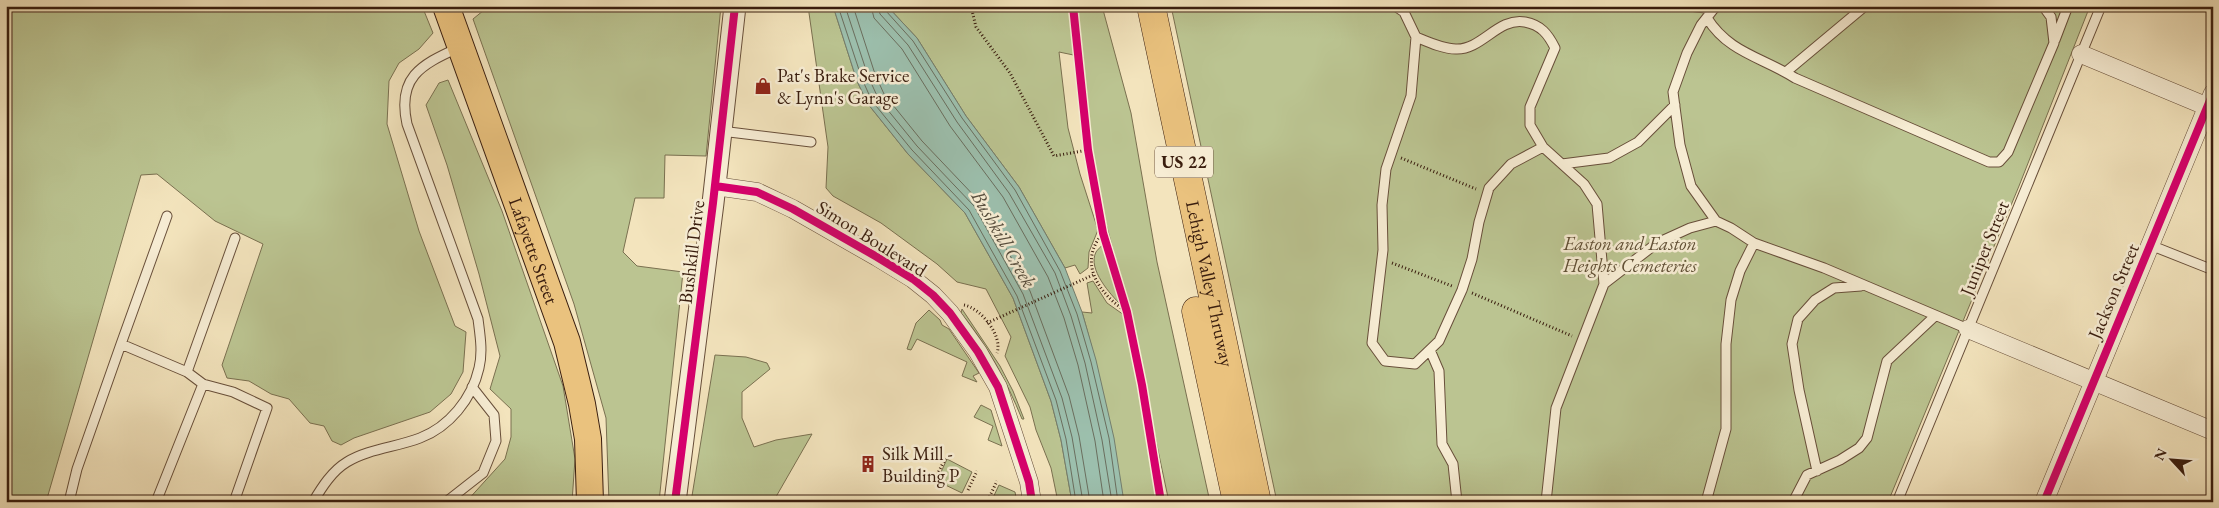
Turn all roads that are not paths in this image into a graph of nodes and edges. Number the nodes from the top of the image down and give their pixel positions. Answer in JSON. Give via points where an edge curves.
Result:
{"nodes":[{"id":1,"x":446,"y":6,"type":"edge"},
{"id":2,"x":735,"y":6,"type":"edge"},
{"id":3,"x":1132,"y":6,"type":"edge"},
{"id":4,"x":1150,"y":6,"type":"edge"},
{"id":5,"x":1395,"y":6,"type":"edge"},
{"id":6,"x":1689,"y":6,"type":"edge"},
{"id":7,"x":1865,"y":6,"type":"edge"},
{"id":8,"x":2042,"y":6,"type":"edge"},
{"id":9,"x":2068,"y":6,"type":"edge"},
{"id":10,"x":2101,"y":6,"type":"edge"},
{"id":11,"x":1715,"y":8,"type":"edge"},
{"id":12,"x":1403,"y":9,"type":"edge"},
{"id":13,"x":1707,"y":18,"type":"junction"},
{"id":14,"x":1416,"y":37,"type":"junction"},
{"id":15,"x":2054,"y":43,"type":"junction"},
{"id":16,"x":461,"y":47,"type":"junction"},
{"id":17,"x":2081,"y":54,"type":"junction"},
{"id":18,"x":1786,"y":72,"type":"junction"},
{"id":19,"x":2211,"y":103,"type":"edge"},
{"id":20,"x":1675,"y":105,"type":"junction"},
{"id":21,"x":721,"y":131,"type":"junction"},
{"id":22,"x":810,"y":142,"type":"dead end"},
{"id":23,"x":1543,"y":147,"type":"junction"},
{"id":24,"x":1562,"y":164,"type":"junction"},
{"id":25,"x":715,"y":186,"type":"junction"},
{"id":26,"x":167,"y":216,"type":"dead end"},
{"id":27,"x":1716,"y":221,"type":"junction"},
{"id":28,"x":236,"y":238,"type":"dead end"},
{"id":29,"x":1754,"y":243,"type":"junction"},
{"id":30,"x":2150,"y":245,"type":"junction"},
{"id":31,"x":2213,"y":270,"type":"edge"},
{"id":32,"x":1604,"y":284,"type":"junction"},
{"id":33,"x":1865,"y":286,"type":"junction"},
{"id":34,"x":1934,"y":316,"type":"junction"},
{"id":35,"x":1968,"y":330,"type":"junction"},
{"id":36,"x":121,"y":344,"type":"junction"},
{"id":37,"x":1430,"y":350,"type":"junction"},
{"id":38,"x":187,"y":372,"type":"junction"},
{"id":39,"x":2093,"y":382,"type":"junction"},
{"id":40,"x":202,"y":384,"type":"junction"},
{"id":41,"x":472,"y":387,"type":"junction"},
{"id":42,"x":2213,"y":431,"type":"edge"},
{"id":43,"x":1817,"y":471,"type":"junction"},
{"id":44,"x":69,"y":502,"type":"edge"},
{"id":45,"x":156,"y":502,"type":"edge"},
{"id":46,"x":234,"y":502,"type":"edge"},
{"id":47,"x":313,"y":502,"type":"edge"},
{"id":48,"x":446,"y":502,"type":"edge"},
{"id":49,"x":590,"y":502,"type":"edge"},
{"id":50,"x":675,"y":502,"type":"edge"},
{"id":51,"x":1032,"y":502,"type":"edge"},
{"id":52,"x":1237,"y":502,"type":"edge"},
{"id":53,"x":1257,"y":502,"type":"edge"},
{"id":54,"x":1457,"y":502,"type":"edge"},
{"id":55,"x":1546,"y":502,"type":"edge"},
{"id":56,"x":1706,"y":502,"type":"edge"},
{"id":57,"x":1793,"y":502,"type":"edge"},
{"id":58,"x":1897,"y":502,"type":"edge"},
{"id":59,"x":2044,"y":502,"type":"edge"}],
"edges":[{"from":1,"to":16,"type":"main road","name":"Lafayette Street"},
{"from":2,"to":21,"type":"street","name":"Bushkill Drive"},
{"from":3,"to":52,"type":"highway","name":"Lehigh Valley Thruway","number":"US 22"},
{"from":4,"to":53,"type":"highway","name":"Lehigh Valley Thruway","number":"US 22"},
{"from":5,"to":12,"type":"lane"},
{"from":6,"to":11,"type":"lane"},
{"from":7,"to":18,"type":"lane"},
{"from":8,"to":15,"type":"lane","via":[[2052,17]]},
{"from":9,"to":15,"type":"lane"},
{"from":10,"to":17,"type":"lane","name":"Juniper Street"},
{"from":11,"to":13,"type":"lane"},
{"from":12,"to":14,"type":"lane"},
{"from":13,"to":18,"type":"lane","via":[[1716,33],[1740,51]]},
{"from":13,"to":20,"type":"lane","via":[[1687,53],[1673,92]]},
{"from":14,"to":23,"type":"lane","via":[[1457,50],[1477,44],[1496,29],[1516,20],[1535,24],[1547,34],[1555,48],[1530,107],[1530,125]]},
{"from":14,"to":37,"type":"lane","via":[[1411,96],[1386,169],[1382,260],[1372,343],[1385,361],[1392,362],[1415,364]]},
{"from":15,"to":18,"type":"lane","via":[[2008,152],[1999,162],[1989,162]]},
{"from":16,"to":41,"type":"lane","via":[[430,60],[413,77],[405,93],[404,109],[478,319],[480,368]]},
{"from":16,"to":49,"type":"main road","name":"Lafayette Street","via":[[567,342],[588,439]]},
{"from":17,"to":19,"type":"street"},
{"from":17,"to":35,"type":"lane","name":"Juniper Street"},
{"from":19,"to":30,"type":"street","name":"Jackson Street"},
{"from":20,"to":24,"type":"lane","via":[[1638,142],[1609,158]]},
{"from":20,"to":27,"type":"lane","via":[[1680,145],[1692,186]]},
{"from":21,"to":22,"type":"lane"},
{"from":21,"to":25,"type":"street","name":"Bushkill Drive"},
{"from":23,"to":24,"type":"lane"},
{"from":23,"to":37,"type":"lane","via":[[1511,164],[1489,188],[1462,290],[1439,341]]},
{"from":24,"to":32,"type":"lane","via":[[1584,184],[1597,204]]},
{"from":25,"to":50,"type":"street","name":"Bushkill Drive"},
{"from":25,"to":51,"type":"street","name":"Simon Boulevard","via":[[757,192],[793,208],[913,279],[933,296],[950,313],[978,352],[998,387],[1029,482]]},
{"from":26,"to":36,"type":"lane"},
{"from":27,"to":29,"type":"lane"},
{"from":27,"to":32,"type":"lane","via":[[1657,242]]},
{"from":28,"to":38,"type":"lane"},
{"from":29,"to":33,"type":"lane"},
{"from":29,"to":56,"type":"lane","via":[[1740,271],[1731,300],[1726,344],[1726,429]]},
{"from":30,"to":31,"type":"lane"},
{"from":30,"to":39,"type":"street","name":"Jackson Street"},
{"from":32,"to":55,"type":"lane","via":[[1556,408]]},
{"from":33,"to":34,"type":"lane"},
{"from":33,"to":43,"type":"lane","via":[[1834,288],[1815,300],[1798,319],[1792,344]]},
{"from":34,"to":35,"type":"lane"},
{"from":34,"to":43,"type":"lane","via":[[1887,361],[1867,438],[1859,448]]},
{"from":35,"to":39,"type":"street"},
{"from":35,"to":58,"type":"lane","name":"Juniper Street"},
{"from":36,"to":38,"type":"lane"},
{"from":36,"to":44,"type":"lane","via":[[77,469]]},
{"from":37,"to":54,"type":"lane","via":[[1439,371],[1442,444],[1453,464]]},
{"from":38,"to":40,"type":"lane"},
{"from":39,"to":42,"type":"street"},
{"from":39,"to":59,"type":"street","name":"Jackson Street"},
{"from":40,"to":45,"type":"lane"},
{"from":40,"to":46,"type":"lane","via":[[233,392],[266,408]]},
{"from":41,"to":47,"type":"lane","via":[[456,413],[440,427],[421,438],[348,461],[335,472]]},
{"from":41,"to":48,"type":"lane","via":[[494,415],[496,441],[483,473]]},
{"from":43,"to":57,"type":"lane","via":[[1807,475]]}]}
